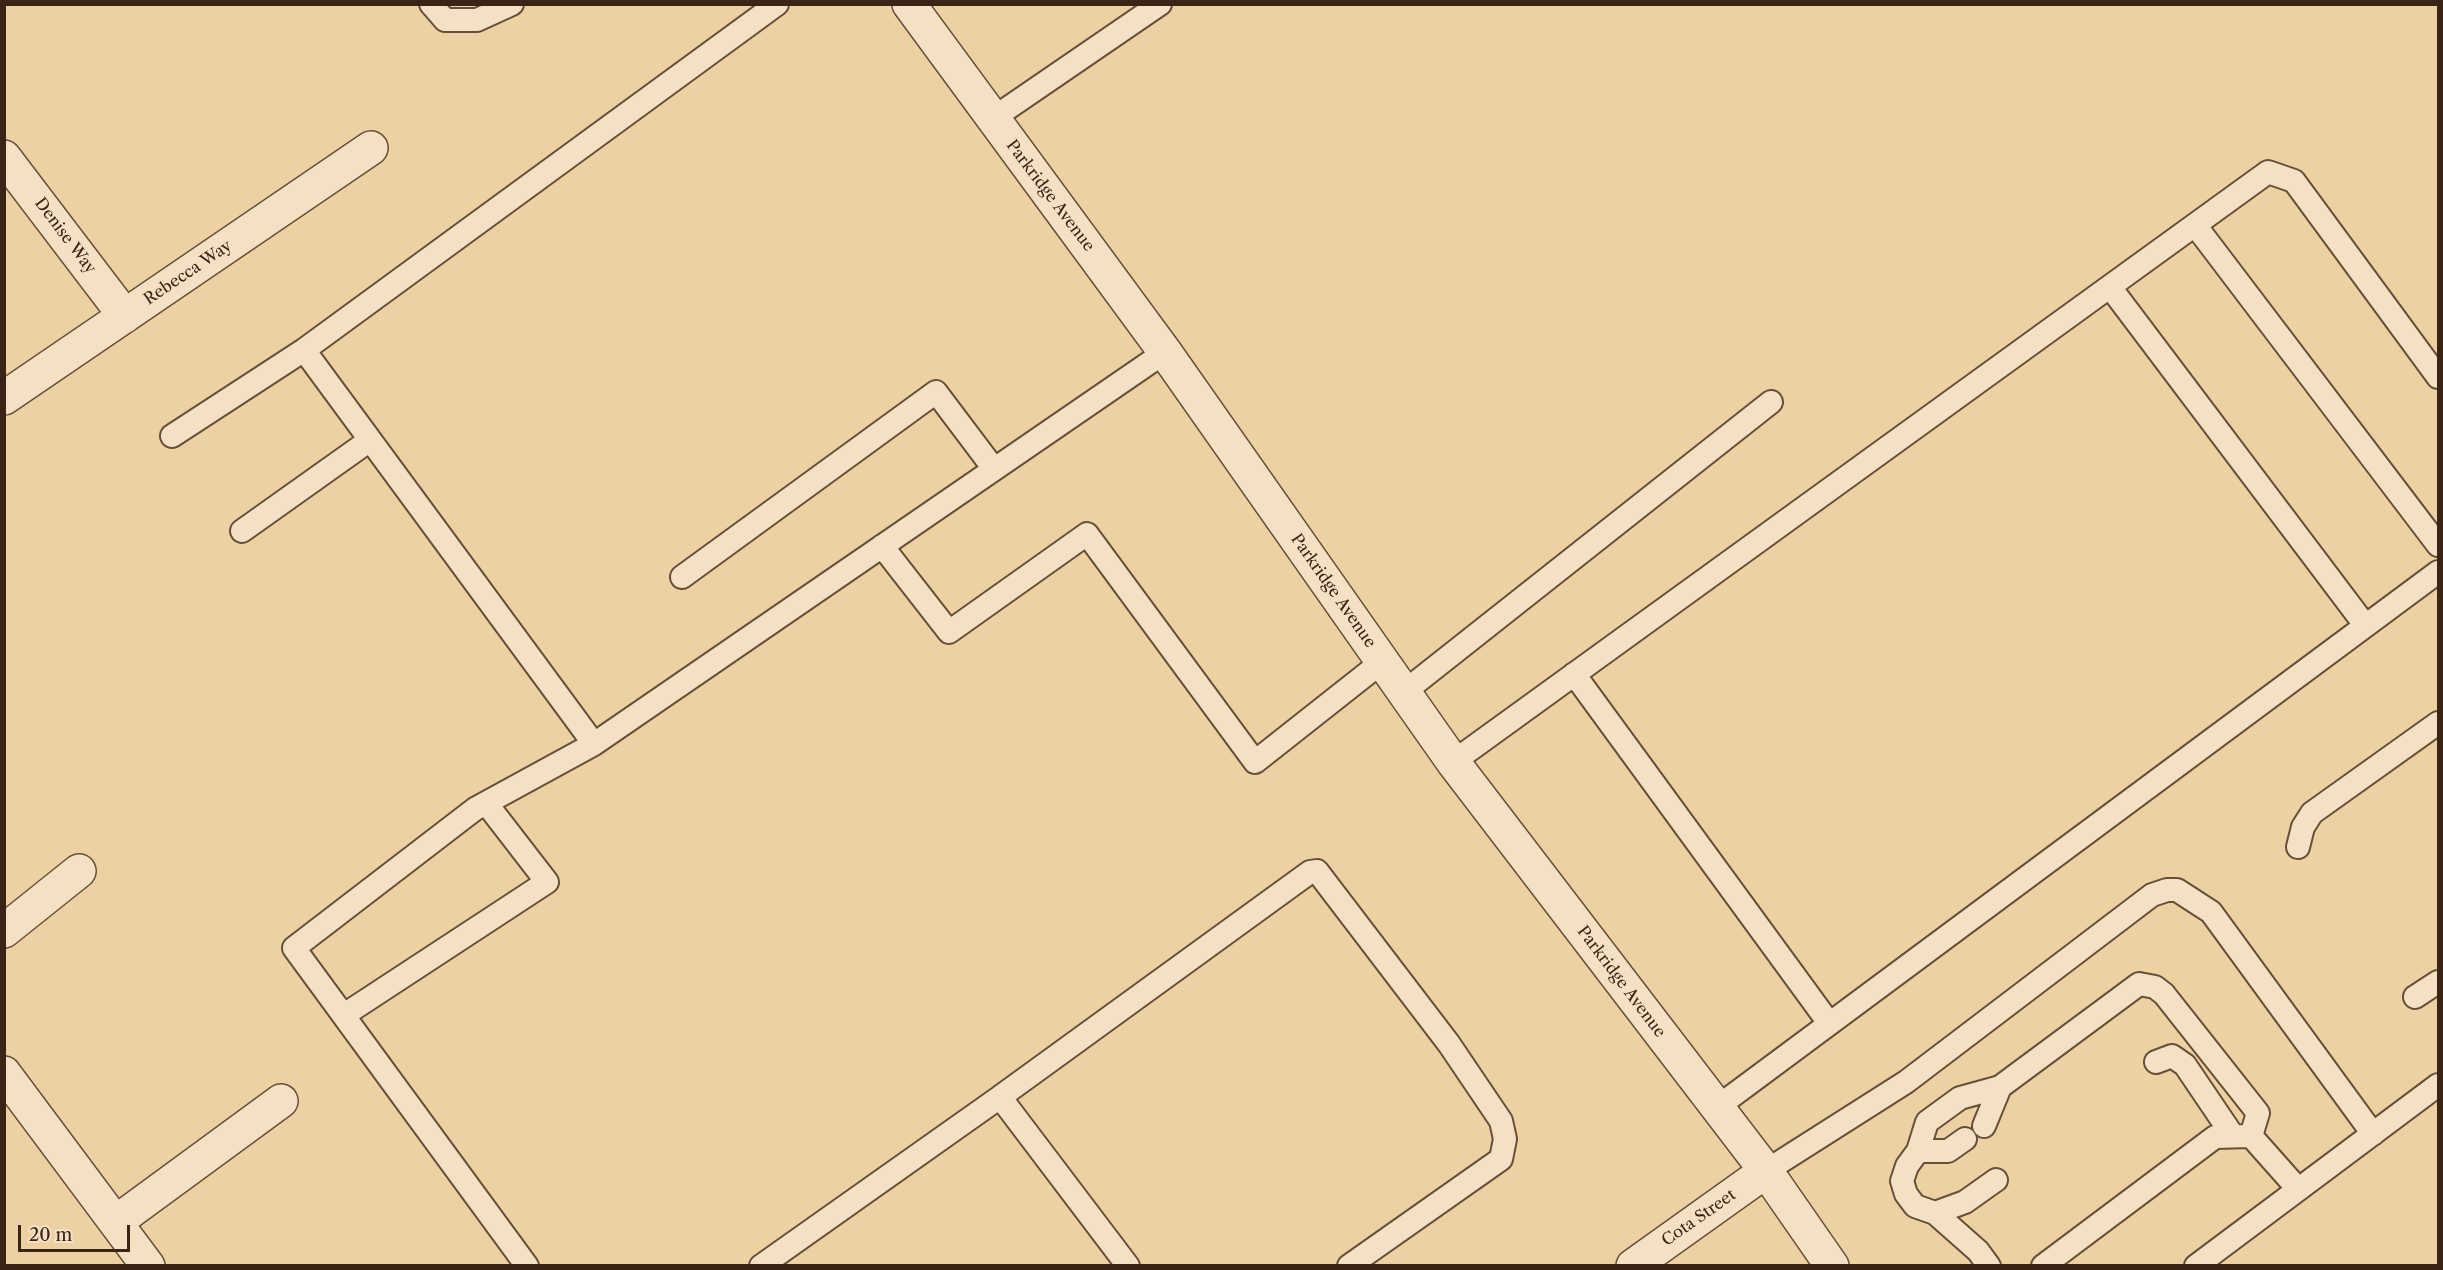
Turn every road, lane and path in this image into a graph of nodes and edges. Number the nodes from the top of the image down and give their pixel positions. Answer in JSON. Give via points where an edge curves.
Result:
{"nodes":[{"id":1,"x":431,"y":4,"type":"edge"},
{"id":2,"x":512,"y":4,"type":"edge"},
{"id":3,"x":777,"y":4,"type":"edge"},
{"id":4,"x":909,"y":4,"type":"edge"},
{"id":5,"x":1153,"y":6,"type":"edge"},
{"id":6,"x":992,"y":118,"type":"junction"},
{"id":7,"x":371,"y":148,"type":"dead end"},
{"id":8,"x":4,"y":157,"type":"edge"},
{"id":9,"x":2195,"y":225,"type":"junction"},
{"id":10,"x":2110,"y":287,"type":"junction"},
{"id":11,"x":125,"y":316,"type":"junction"},
{"id":12,"x":304,"y":350,"type":"junction"},
{"id":13,"x":1165,"y":352,"type":"junction"},
{"id":14,"x":2439,"y":377,"type":"edge"},
{"id":15,"x":8,"y":389,"type":"edge"},
{"id":16,"x":1771,"y":402,"type":"dead end"},
{"id":17,"x":172,"y":436,"type":"dead end"},
{"id":18,"x":370,"y":440,"type":"junction"},
{"id":19,"x":994,"y":470,"type":"junction"},
{"id":20,"x":242,"y":531,"type":"dead end"},
{"id":21,"x":2439,"y":545,"type":"edge"},
{"id":22,"x":882,"y":546,"type":"junction"},
{"id":23,"x":2439,"y":572,"type":"edge"},
{"id":24,"x":682,"y":577,"type":"dead end"},
{"id":25,"x":2365,"y":625,"type":"junction"},
{"id":26,"x":1383,"y":662,"type":"junction"},
{"id":27,"x":1574,"y":674,"type":"junction"},
{"id":28,"x":1404,"y":692,"type":"junction"},
{"id":29,"x":2439,"y":723,"type":"edge"},
{"id":30,"x":594,"y":744,"type":"junction"},
{"id":31,"x":1453,"y":762,"type":"junction"},
{"id":32,"x":486,"y":803,"type":"junction"},
{"id":33,"x":2298,"y":847,"type":"dead end"},
{"id":34,"x":79,"y":872,"type":"dead end"},
{"id":35,"x":4,"y":931,"type":"edge"},
{"id":36,"x":2439,"y":982,"type":"edge"},
{"id":37,"x":2415,"y":997,"type":"dead end"},
{"id":38,"x":344,"y":1016,"type":"junction"},
{"id":39,"x":1828,"y":1023,"type":"junction"},
{"id":40,"x":2157,"y":1062,"type":"dead end"},
{"id":41,"x":4,"y":1073,"type":"edge"},
{"id":42,"x":2000,"y":1086,"type":"junction"},
{"id":43,"x":2436,"y":1093,"type":"edge"},
{"id":44,"x":1000,"y":1097,"type":"junction"},
{"id":45,"x":281,"y":1101,"type":"dead end"},
{"id":46,"x":1716,"y":1108,"type":"junction"},
{"id":47,"x":1984,"y":1126,"type":"dead end"},
{"id":48,"x":2373,"y":1134,"type":"junction"},
{"id":49,"x":2242,"y":1136,"type":"junction"},
{"id":50,"x":1965,"y":1139,"type":"dead end"},
{"id":51,"x":1918,"y":1151,"type":"junction"},
{"id":52,"x":1766,"y":1171,"type":"junction"},
{"id":53,"x":1996,"y":1180,"type":"dead end"},
{"id":54,"x":2298,"y":1189,"type":"junction"},
{"id":55,"x":1935,"y":1213,"type":"junction"},
{"id":56,"x":116,"y":1222,"type":"junction"},
{"id":57,"x":148,"y":1266,"type":"edge"},
{"id":58,"x":527,"y":1266,"type":"edge"},
{"id":59,"x":761,"y":1266,"type":"edge"},
{"id":60,"x":1128,"y":1266,"type":"edge"},
{"id":61,"x":1349,"y":1266,"type":"edge"},
{"id":62,"x":1633,"y":1266,"type":"edge"},
{"id":63,"x":1832,"y":1266,"type":"edge"},
{"id":64,"x":1989,"y":1266,"type":"edge"},
{"id":65,"x":2043,"y":1266,"type":"edge"},
{"id":66,"x":2196,"y":1266,"type":"edge"}],
"edges":[{"from":1,"to":2,"type":"lane","via":[[446,20],[477,20]]},
{"from":3,"to":12,"type":"lane"},
{"from":4,"to":6,"type":"street","name":"Parkridge Avenue"},
{"from":5,"to":6,"type":"lane"},
{"from":6,"to":13,"type":"street","name":"Parkridge Avenue"},
{"from":7,"to":11,"type":"street","name":"Rebecca Way"},
{"from":8,"to":11,"type":"street","name":"Denise Way"},
{"from":9,"to":10,"type":"lane"},
{"from":9,"to":14,"type":"lane","via":[[2268,172],[2294,181]]},
{"from":9,"to":21,"type":"lane"},
{"from":10,"to":25,"type":"lane"},
{"from":10,"to":27,"type":"lane"},
{"from":11,"to":15,"type":"street","name":"Rebecca Way"},
{"from":12,"to":17,"type":"lane"},
{"from":12,"to":18,"type":"lane"},
{"from":13,"to":19,"type":"lane"},
{"from":13,"to":26,"type":"street","name":"Parkridge Avenue"},
{"from":16,"to":28,"type":"lane"},
{"from":18,"to":20,"type":"lane"},
{"from":18,"to":30,"type":"lane"},
{"from":19,"to":22,"type":"lane"},
{"from":19,"to":24,"type":"lane","via":[[936,392]]},
{"from":22,"to":26,"type":"lane","via":[[949,632],[1087,534],[1255,762]]},
{"from":22,"to":30,"type":"lane"},
{"from":23,"to":25,"type":"lane"},
{"from":25,"to":39,"type":"lane"},
{"from":26,"to":28,"type":"street","name":"Parkridge Avenue"},
{"from":27,"to":31,"type":"lane"},
{"from":27,"to":39,"type":"lane"},
{"from":28,"to":31,"type":"street","name":"Parkridge Avenue"},
{"from":29,"to":33,"type":"lane","via":[[2312,813]]},
{"from":30,"to":32,"type":"lane"},
{"from":31,"to":46,"type":"street","name":"Parkridge Avenue"},
{"from":32,"to":38,"type":"lane","via":[[294,948]]},
{"from":32,"to":38,"type":"lane","via":[[547,882]]},
{"from":34,"to":35,"type":"street"},
{"from":36,"to":37,"type":"lane"},
{"from":38,"to":58,"type":"lane"},
{"from":39,"to":46,"type":"lane"},
{"from":40,"to":49,"type":"lane","via":[[2172,1056],[2185,1065]]},
{"from":41,"to":56,"type":"street"},
{"from":42,"to":47,"type":"lane"},
{"from":42,"to":49,"type":"lane","via":[[2139,984],[2147,985],[2164,994],[2258,1113]]},
{"from":42,"to":51,"type":"lane","via":[[1960,1098],[1927,1122]]},
{"from":43,"to":48,"type":"lane"},
{"from":44,"to":59,"type":"lane"},
{"from":44,"to":60,"type":"lane"},
{"from":44,"to":61,"type":"lane","via":[[1310,872],[1317,871],[1449,1044],[1501,1121],[1505,1139],[1501,1159]]},
{"from":45,"to":56,"type":"street"},
{"from":46,"to":52,"type":"street","name":"Parkridge Avenue"},
{"from":48,"to":52,"type":"lane","via":[[2211,912],[2177,890],[2167,890],[2152,895],[1906,1082]]},
{"from":48,"to":54,"type":"lane"},
{"from":49,"to":54,"type":"lane"},
{"from":49,"to":65,"type":"lane","via":[[2215,1137]]},
{"from":50,"to":51,"type":"lane","via":[[1948,1151]]},
{"from":51,"to":55,"type":"lane","via":[[1902,1181],[1915,1206]]},
{"from":52,"to":62,"type":"street","name":"Cota Street"},
{"from":52,"to":63,"type":"street","name":"Parkridge Avenue"},
{"from":53,"to":55,"type":"lane","via":[[1965,1202]]},
{"from":54,"to":66,"type":"lane"},
{"from":55,"to":64,"type":"lane","via":[[1978,1251]]},
{"from":56,"to":57,"type":"street"}]}
